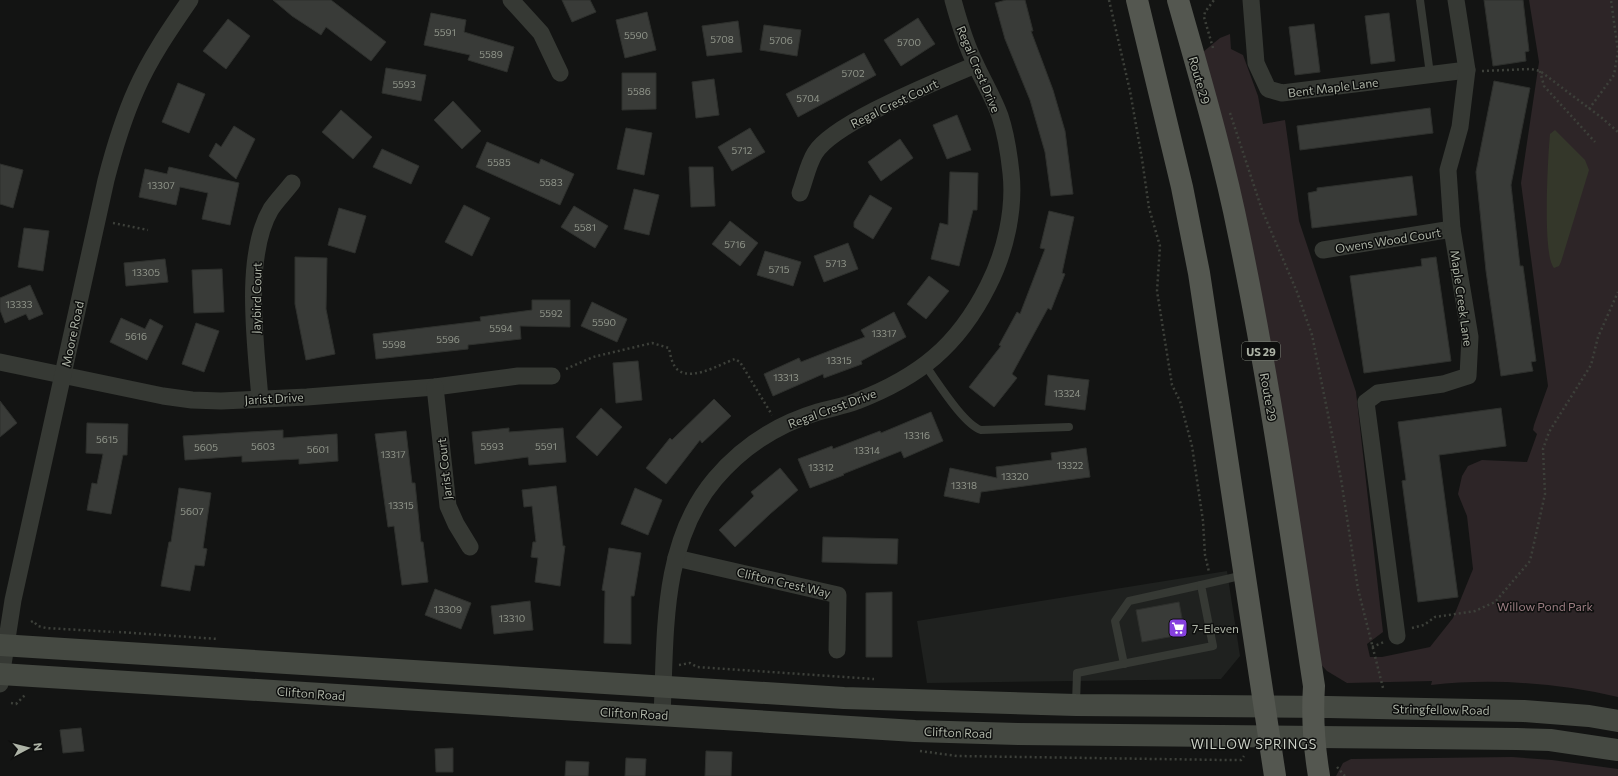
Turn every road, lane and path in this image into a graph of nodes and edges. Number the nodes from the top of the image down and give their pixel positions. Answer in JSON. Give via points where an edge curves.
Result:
{"nodes":[{"id":1,"x":190,"y":0,"type":"edge"},
{"id":2,"x":511,"y":0,"type":"edge"},
{"id":3,"x":953,"y":0,"type":"edge"},
{"id":4,"x":1109,"y":0,"type":"edge"},
{"id":5,"x":1137,"y":0,"type":"edge"},
{"id":6,"x":1178,"y":0,"type":"edge"},
{"id":7,"x":1214,"y":0,"type":"edge"},
{"id":8,"x":1250,"y":0,"type":"edge"},
{"id":9,"x":1420,"y":0,"type":"edge"},
{"id":10,"x":1456,"y":0,"type":"edge"},
{"id":11,"x":1611,"y":0,"type":"edge"},
{"id":12,"x":1214,"y":53,"type":"dead end"},
{"id":13,"x":975,"y":65,"type":"junction"},
{"id":14,"x":1467,"y":71,"type":"junction"},
{"id":15,"x":1540,"y":72,"type":"junction"},
{"id":16,"x":560,"y":73,"type":"dead end"},
{"id":17,"x":1430,"y":74,"type":"junction"},
{"id":18,"x":1589,"y":108,"type":"junction"},
{"id":19,"x":1230,"y":111,"type":"dead end"},
{"id":20,"x":1618,"y":132,"type":"edge"},
{"id":21,"x":1595,"y":142,"type":"dead end"},
{"id":22,"x":292,"y":183,"type":"dead end"},
{"id":23,"x":800,"y":193,"type":"dead end"},
{"id":24,"x":97,"y":220,"type":"junction"},
{"id":25,"x":1452,"y":229,"type":"junction"},
{"id":26,"x":148,"y":230,"type":"dead end"},
{"id":27,"x":1323,"y":250,"type":"dead end"},
{"id":28,"x":1618,"y":292,"type":"edge"},
{"id":29,"x":0,"y":362,"type":"edge"},
{"id":30,"x":925,"y":365,"type":"junction"},
{"id":31,"x":63,"y":375,"type":"junction"},
{"id":32,"x":552,"y":376,"type":"joint"},
{"id":33,"x":435,"y":387,"type":"junction"},
{"id":34,"x":260,"y":399,"type":"junction"},
{"id":35,"x":1069,"y":427,"type":"dead end"},
{"id":36,"x":779,"y":428,"type":"junction"},
{"id":37,"x":470,"y":547,"type":"dead end"},
{"id":38,"x":676,"y":558,"type":"junction"},
{"id":39,"x":1245,"y":575,"type":"junction"},
{"id":40,"x":1211,"y":583,"type":"junction"},
{"id":41,"x":1201,"y":585,"type":"junction"},
{"id":42,"x":1397,"y":636,"type":"junction"},
{"id":43,"x":3,"y":645,"type":"edge"},
{"id":44,"x":1372,"y":647,"type":"junction"},
{"id":45,"x":837,"y":650,"type":"dead end"},
{"id":46,"x":1124,"y":664,"type":"junction"},
{"id":47,"x":0,"y":677,"type":"edge"},
{"id":48,"x":663,"y":687,"type":"junction"},
{"id":49,"x":1376,"y":688,"type":"dead end"},
{"id":50,"x":1076,"y":705,"type":"junction"},
{"id":51,"x":1264,"y":706,"type":"junction"},
{"id":52,"x":1312,"y":708,"type":"junction"},
{"id":53,"x":662,"y":715,"type":"junction"},
{"id":54,"x":1618,"y":721,"type":"edge"},
{"id":55,"x":1269,"y":736,"type":"junction"},
{"id":56,"x":1315,"y":736,"type":"junction"},
{"id":57,"x":1618,"y":750,"type":"edge"},
{"id":58,"x":1275,"y":776,"type":"edge"},
{"id":59,"x":1319,"y":776,"type":"edge"}],
"edges":[{"from":1,"to":24,"type":"street","name":"Moore Road","via":[[163,39],[136,89],[119,133]]},
{"from":2,"to":16,"type":"street","via":[[541,33]]},
{"from":3,"to":13,"type":"street","name":"Regal Crest Drive","via":[[962,33]]},
{"from":4,"to":40,"type":"path","via":[[1130,91],[1149,208],[1160,246],[1157,291],[1172,385],[1180,401],[1192,446],[1203,521],[1203,540]]},
{"from":5,"to":39,"type":"main road","via":[[1178,172],[1198,273]]},
{"from":6,"to":52,"type":"main road","name":"Route 29","number":"US 29","via":[[1217,137],[1242,250],[1273,416],[1314,686]]},
{"from":7,"to":12,"type":"path","via":[[1204,17]]},
{"from":8,"to":17,"type":"street","name":"Bent Maple Lane","via":[[1256,63],[1268,89],[1282,93]]},
{"from":9,"to":17,"type":"lane"},
{"from":10,"to":14,"type":"street","name":"Maple Creek Lane"},
{"from":11,"to":18,"type":"path","via":[[1618,51],[1614,75]]},
{"from":13,"to":23,"type":"street","name":"Regal Crest Court","via":[[860,118],[830,137],[815,153]]},
{"from":13,"to":30,"type":"street","name":"Regal Crest Drive","via":[[1000,117],[1007,148],[1011,176],[1006,239],[997,270],[981,300],[958,333],[937,357]]},
{"from":14,"to":15,"type":"path","via":[[1532,69]]},
{"from":14,"to":17,"type":"street","name":"Bent Maple Lane"},
{"from":14,"to":25,"type":"street","name":"Maple Creek Lane","via":[[1460,127],[1448,170]]},
{"from":15,"to":18,"type":"path"},
{"from":15,"to":21,"type":"path","via":[[1544,86]]},
{"from":18,"to":20,"type":"path"},
{"from":19,"to":44,"type":"path","via":[[1262,210],[1297,292],[1312,335],[1341,479],[1358,589]]},
{"from":22,"to":34,"type":"street","name":"Jaybird Court","via":[[271,209],[258,249],[254,312]]},
{"from":24,"to":26,"type":"path"},
{"from":24,"to":31,"type":"street","name":"Moore Road"},
{"from":25,"to":27,"type":"street","name":"Owens Wood Court"},
{"from":25,"to":42,"type":"street","name":"Maple Creek Lane","via":[[1470,337],[1468,376],[1443,384],[1378,393],[1366,402]]},
{"from":28,"to":42,"type":"path","via":[[1598,337],[1591,365],[1549,432],[1543,450],[1545,494],[1530,561],[1495,602],[1475,611],[1435,617],[1424,625],[1407,629]]},
{"from":29,"to":31,"type":"street","name":"Jarist Drive"},
{"from":30,"to":35,"type":"lane","via":[[967,421],[977,429]]},
{"from":30,"to":36,"type":"street","name":"Regal Crest Drive","via":[[900,382],[876,393]]},
{"from":31,"to":34,"type":"street","name":"Jarist Drive","via":[[192,400]]},
{"from":31,"to":43,"type":"street","name":"Moore Road"},
{"from":32,"to":33,"type":"street","name":"Jarist Drive","via":[[518,376]]},
{"from":32,"to":36,"type":"path","via":[[593,356],[652,343],[669,348],[673,363],[683,372],[704,372],[735,358],[740,362]]},
{"from":33,"to":34,"type":"street","name":"Jarist Drive"},
{"from":33,"to":37,"type":"street","name":"Jarist Court","via":[[448,506]]},
{"from":36,"to":38,"type":"street","name":"Regal Crest Drive","via":[[758,440],[714,480],[691,516]]},
{"from":38,"to":45,"type":"street","name":"Clifton Crest Way","via":[[838,595]]},
{"from":38,"to":48,"type":"street","name":"Regal Crest Drive","via":[[669,589]]},
{"from":39,"to":40,"type":"lane"},
{"from":39,"to":51,"type":"main road"},
{"from":40,"to":41,"type":"lane"},
{"from":41,"to":46,"type":"lane","via":[[1129,601],[1116,621]]},
{"from":41,"to":46,"type":"lane","via":[[1212,646]]},
{"from":42,"to":44,"type":"path"},
{"from":43,"to":47,"type":"street","name":"Moore Road"},
{"from":43,"to":48,"type":"main road"},
{"from":44,"to":49,"type":"path","via":[[1383,688]]},
{"from":46,"to":50,"type":"lane","via":[[1078,673]]},
{"from":47,"to":53,"type":"main road","name":"Clifton Road"},
{"from":48,"to":50,"type":"main road","via":[[844,698]]},
{"from":48,"to":53,"type":"street","name":"Regal Crest Drive"},
{"from":50,"to":51,"type":"main road"},
{"from":51,"to":52,"type":"main road","name":"Stringfellow Road"},
{"from":51,"to":55,"type":"main road"},
{"from":52,"to":54,"type":"main road","name":"Stringfellow Road","via":[[1524,711]]},
{"from":52,"to":56,"type":"main road","name":"Route 29","number":"US 29"},
{"from":53,"to":55,"type":"main road","name":"Clifton Road","via":[[922,731]]},
{"from":55,"to":56,"type":"main road"},
{"from":55,"to":58,"type":"main road"},
{"from":56,"to":57,"type":"main road","via":[[1550,740]]},
{"from":56,"to":59,"type":"main road","name":"Route 29","number":"US 29"}]}
